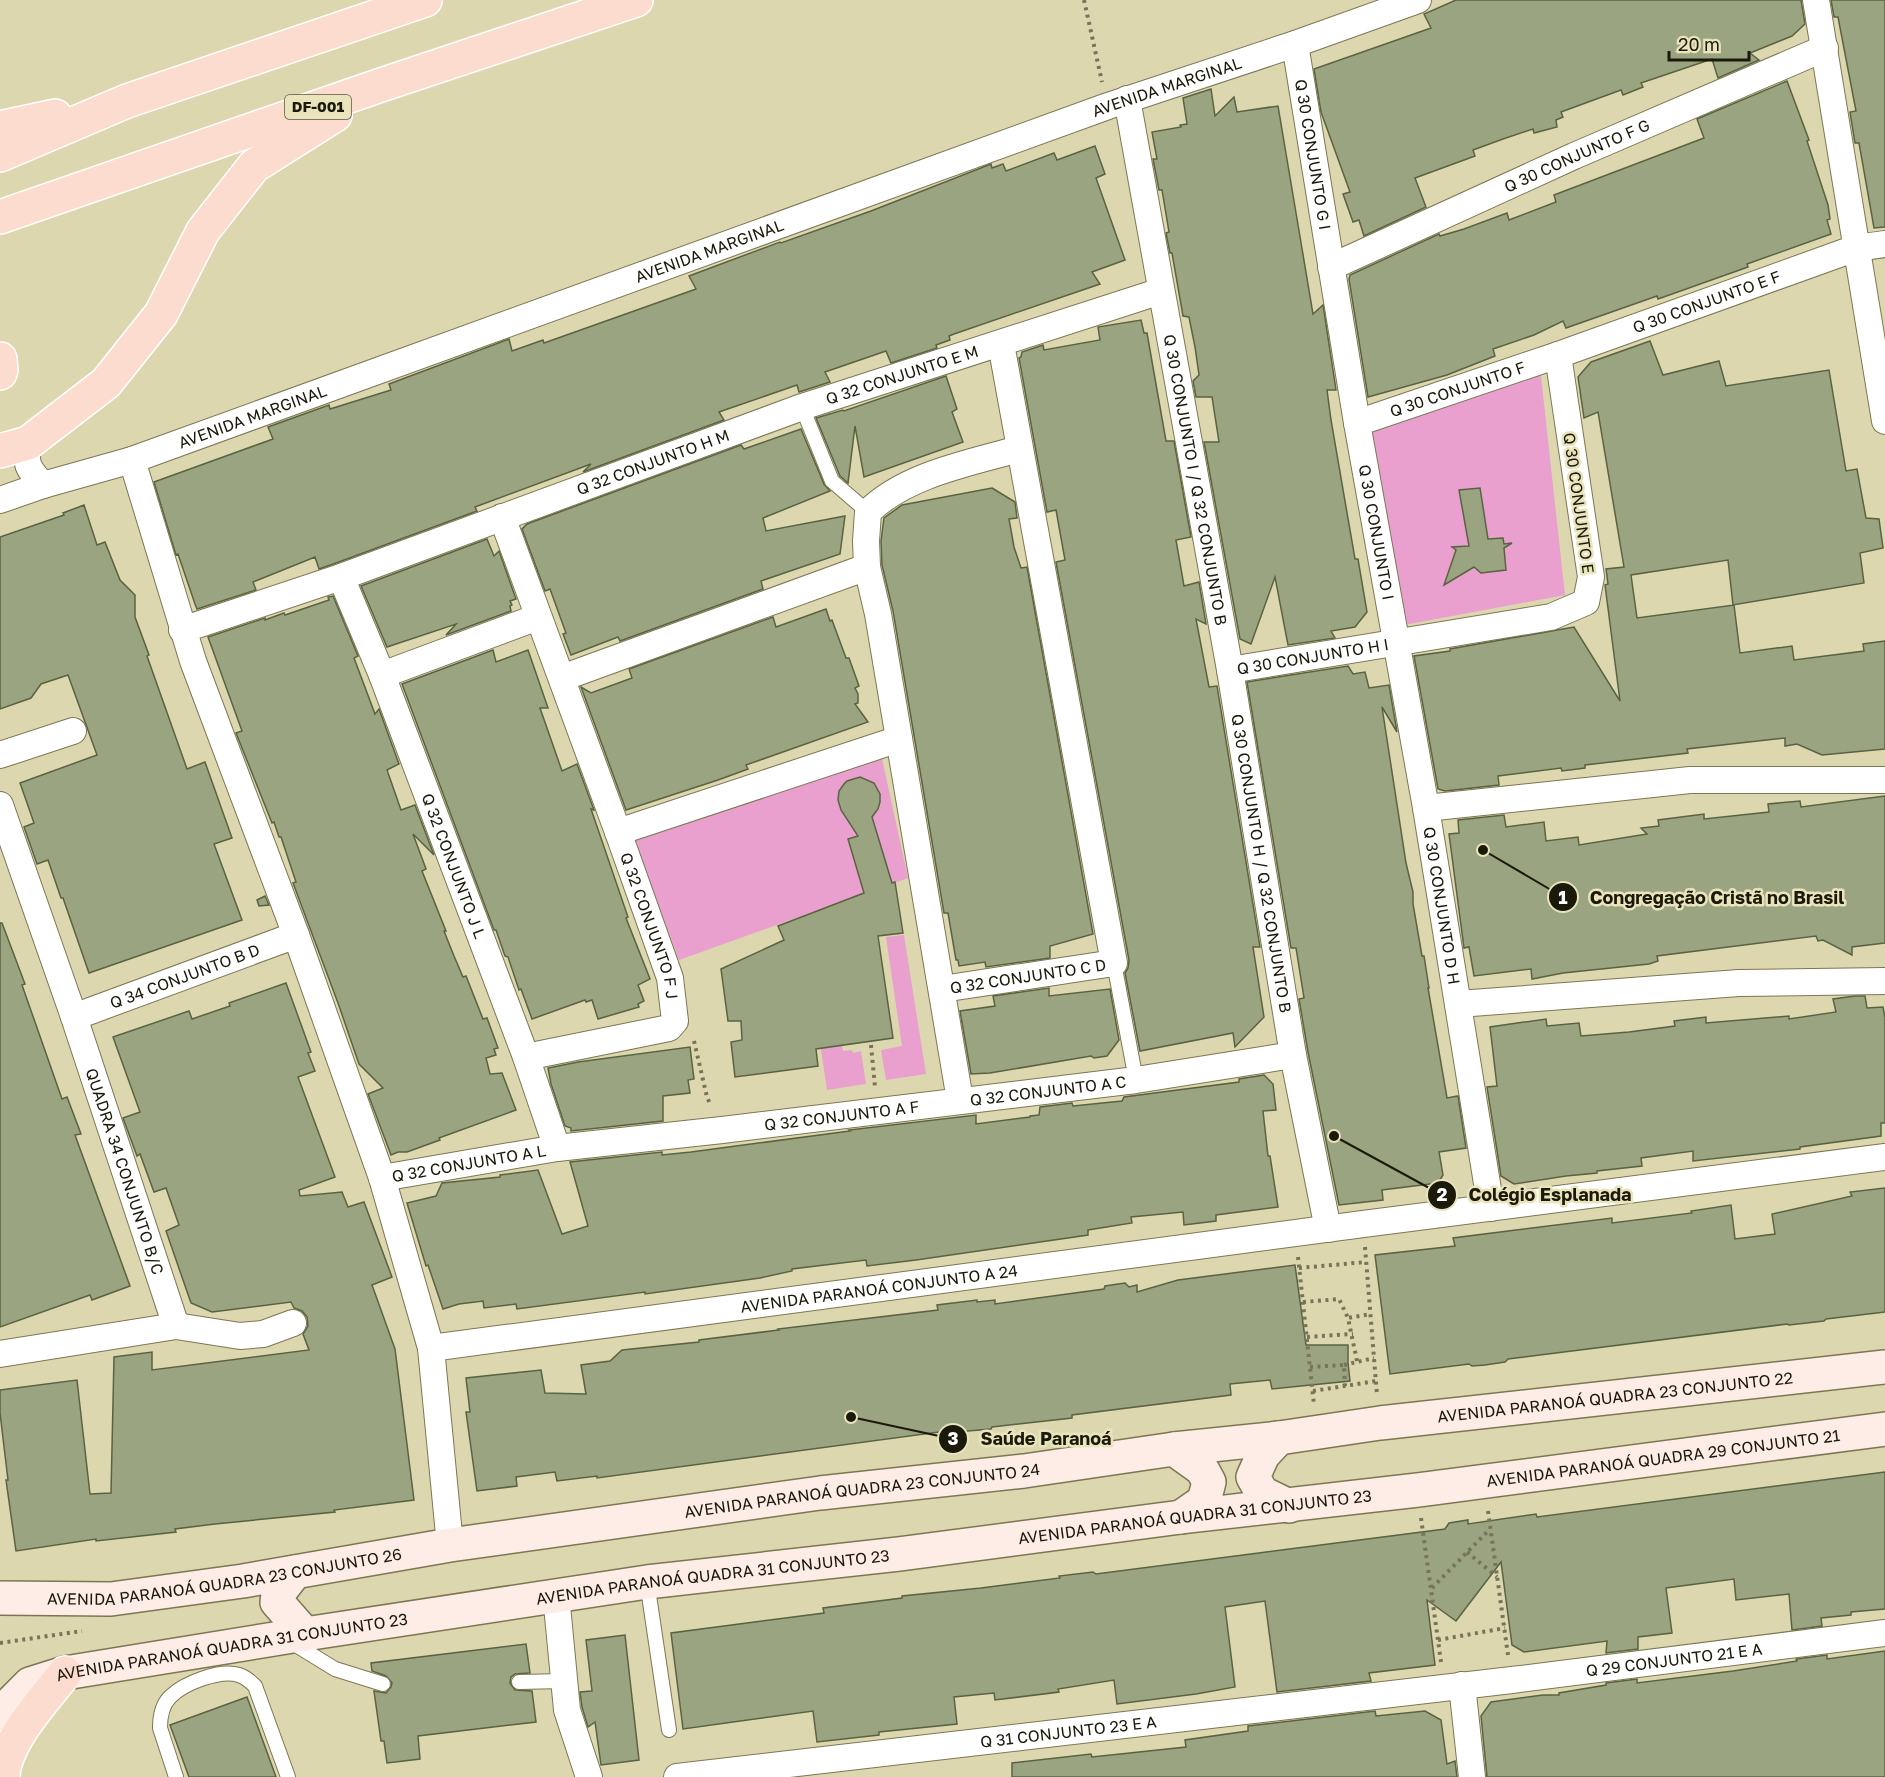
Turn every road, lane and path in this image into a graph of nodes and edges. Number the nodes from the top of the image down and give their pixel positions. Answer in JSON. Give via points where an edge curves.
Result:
{"nodes":[{"id":1,"x":425,"y":0,"type":"edge"},
{"id":2,"x":636,"y":0,"type":"edge"},
{"id":3,"x":1084,"y":0,"type":"edge"},
{"id":4,"x":1418,"y":0,"type":"edge"},
{"id":5,"x":1816,"y":0,"type":"edge"},
{"id":6,"x":1295,"y":44,"type":"junction"},
{"id":7,"x":1825,"y":48,"type":"junction"},
{"id":8,"x":381,"y":85,"type":"junction"},
{"id":9,"x":127,"y":101,"type":"junction"},
{"id":10,"x":1117,"y":103,"type":"junction"},
{"id":11,"x":0,"y":128,"type":"edge"},
{"id":12,"x":0,"y":155,"type":"edge"},
{"id":13,"x":0,"y":217,"type":"edge"},
{"id":14,"x":1885,"y":244,"type":"edge"},
{"id":15,"x":1856,"y":248,"type":"junction"},
{"id":16,"x":1331,"y":267,"type":"junction"},
{"id":17,"x":1161,"y":291,"type":"junction"},
{"id":18,"x":1001,"y":344,"type":"junction"},
{"id":19,"x":1558,"y":355,"type":"junction"},
{"id":20,"x":0,"y":359,"type":"edge"},
{"id":21,"x":0,"y":374,"type":"edge"},
{"id":22,"x":802,"y":407,"type":"junction"},
{"id":23,"x":1885,"y":420,"type":"edge"},
{"id":24,"x":1357,"y":423,"type":"junction"},
{"id":25,"x":14,"y":447,"type":"edge"},
{"id":26,"x":1019,"y":449,"type":"junction"},
{"id":27,"x":132,"y":460,"type":"junction"},
{"id":28,"x":43,"y":485,"type":"junction"},
{"id":29,"x":0,"y":500,"type":"edge"},
{"id":30,"x":868,"y":512,"type":"junction"},
{"id":31,"x":502,"y":517,"type":"junction"},
{"id":32,"x":867,"y":567,"type":"junction"},
{"id":33,"x":341,"y":578,"type":"junction"},
{"id":34,"x":538,"y":617,"type":"junction"},
{"id":35,"x":182,"y":630,"type":"junction"},
{"id":36,"x":1397,"y":642,"type":"junction"},
{"id":37,"x":1230,"y":670,"type":"junction"},
{"id":38,"x":382,"y":675,"type":"junction"},
{"id":39,"x":562,"y":678,"type":"junction"},
{"id":40,"x":73,"y":731,"type":"dead end"},
{"id":41,"x":898,"y":739,"type":"junction"},
{"id":42,"x":0,"y":755,"type":"edge"},
{"id":43,"x":1885,"y":780,"type":"edge"},
{"id":44,"x":0,"y":805,"type":"edge"},
{"id":45,"x":1426,"y":808,"type":"junction"},
{"id":46,"x":618,"y":832,"type":"junction"},
{"id":47,"x":296,"y":935,"type":"junction"},
{"id":48,"x":1114,"y":963,"type":"junction"},
{"id":49,"x":1885,"y":981,"type":"edge"},
{"id":50,"x":942,"y":989,"type":"junction"},
{"id":51,"x":1458,"y":1004,"type":"junction"},
{"id":52,"x":74,"y":1017,"type":"junction"},
{"id":53,"x":675,"y":1021,"type":"junction"},
{"id":54,"x":871,"y":1046,"type":"dead end"},
{"id":55,"x":1293,"y":1054,"type":"junction"},
{"id":56,"x":526,"y":1058,"type":"junction"},
{"id":57,"x":1136,"y":1080,"type":"junction"},
{"id":58,"x":960,"y":1100,"type":"junction"},
{"id":59,"x":878,"y":1111,"type":"junction"},
{"id":60,"x":722,"y":1130,"type":"junction"},
{"id":61,"x":557,"y":1148,"type":"junction"},
{"id":62,"x":1885,"y":1157,"type":"edge"},
{"id":63,"x":382,"y":1178,"type":"junction"},
{"id":64,"x":1491,"y":1209,"type":"junction"},
{"id":65,"x":1363,"y":1224,"type":"junction"},
{"id":66,"x":1328,"y":1229,"type":"junction"},
{"id":67,"x":1296,"y":1233,"type":"junction"},
{"id":68,"x":1366,"y":1262,"type":"junction"},
{"id":69,"x":1299,"y":1268,"type":"junction"},
{"id":70,"x":1303,"y":1302,"type":"junction"},
{"id":71,"x":1371,"y":1314,"type":"junction"},
{"id":72,"x":1348,"y":1318,"type":"junction"},
{"id":73,"x":293,"y":1323,"type":"dead end"},
{"id":74,"x":176,"y":1326,"type":"junction"},
{"id":75,"x":1353,"y":1334,"type":"junction"},
{"id":76,"x":1307,"y":1337,"type":"junction"},
{"id":77,"x":430,"y":1348,"type":"junction"},
{"id":78,"x":0,"y":1354,"type":"edge"},
{"id":79,"x":1374,"y":1358,"type":"junction"},
{"id":80,"x":1358,"y":1361,"type":"junction"},
{"id":81,"x":1344,"y":1365,"type":"junction"},
{"id":82,"x":1310,"y":1367,"type":"junction"},
{"id":83,"x":1885,"y":1367,"type":"edge"},
{"id":84,"x":1376,"y":1381,"type":"junction"},
{"id":85,"x":1345,"y":1386,"type":"junction"},
{"id":86,"x":1313,"y":1391,"type":"junction"},
{"id":87,"x":1380,"y":1423,"type":"junction"},
{"id":88,"x":1331,"y":1430,"type":"junction"},
{"id":89,"x":1885,"y":1430,"type":"edge"},
{"id":90,"x":1279,"y":1438,"type":"junction"},
{"id":91,"x":1174,"y":1449,"type":"junction"},
{"id":92,"x":1485,"y":1481,"type":"junction"},
{"id":93,"x":1429,"y":1488,"type":"junction"},
{"id":94,"x":1289,"y":1506,"type":"junction"},
{"id":95,"x":1181,"y":1517,"type":"junction"},
{"id":96,"x":1490,"y":1529,"type":"junction"},
{"id":97,"x":450,"y":1545,"type":"junction"},
{"id":98,"x":1467,"y":1552,"type":"junction"},
{"id":99,"x":295,"y":1572,"type":"junction"},
{"id":100,"x":1497,"y":1577,"type":"junction"},
{"id":101,"x":647,"y":1582,"type":"junction"},
{"id":102,"x":1431,"y":1589,"type":"junction"},
{"id":103,"x":556,"y":1595,"type":"junction"},
{"id":104,"x":0,"y":1598,"type":"edge"},
{"id":105,"x":1505,"y":1628,"type":"junction"},
{"id":106,"x":1885,"y":1633,"type":"edge"},
{"id":107,"x":294,"y":1635,"type":"junction"},
{"id":108,"x":1438,"y":1640,"type":"junction"},
{"id":109,"x":186,"y":1668,"type":"junction"},
{"id":110,"x":65,"y":1673,"type":"junction"},
{"id":111,"x":1512,"y":1680,"type":"junction"},
{"id":112,"x":563,"y":1681,"type":"junction"},
{"id":113,"x":519,"y":1682,"type":"dead end"},
{"id":114,"x":383,"y":1684,"type":"dead end"},
{"id":115,"x":1453,"y":1686,"type":"junction"},
{"id":116,"x":0,"y":1714,"type":"edge"},
{"id":117,"x":669,"y":1730,"type":"dead end"},
{"id":118,"x":583,"y":1775,"type":"edge"},
{"id":119,"x":3,"y":1777,"type":"edge"},
{"id":120,"x":176,"y":1777,"type":"edge"},
{"id":121,"x":288,"y":1777,"type":"edge"},
{"id":122,"x":677,"y":1777,"type":"edge"},
{"id":123,"x":1472,"y":1777,"type":"edge"}],
"edges":[{"from":1,"to":9,"type":"main road"},
{"from":2,"to":8,"type":"main road","number":"DF-001"},
{"from":3,"to":10,"type":"path"},
{"from":4,"to":6,"type":"street","name":"AVENIDA MARGINAL"},
{"from":5,"to":7,"type":"street"},
{"from":6,"to":10,"type":"street","name":"AVENIDA MARGINAL"},
{"from":6,"to":16,"type":"street","name":"Q 30 CONJUNTO G I"},
{"from":7,"to":15,"type":"street"},
{"from":7,"to":16,"type":"street","name":"Q 30 CONJUNTO F G"},
{"from":8,"to":13,"type":"main road","number":"DF-001"},
{"from":8,"to":25,"type":"main road","via":[[254,166],[202,231],[161,314],[106,382]]},
{"from":9,"to":11,"type":"main road"},
{"from":9,"to":12,"type":"main road"},
{"from":10,"to":17,"type":"street","name":"Q 30 CONJUNTO I / Q 32 CONJUNTO B"},
{"from":10,"to":27,"type":"street","name":"AVENIDA MARGINAL"},
{"from":14,"to":15,"type":"street","name":"Q 30 CONJUNTO E F"},
{"from":15,"to":19,"type":"street","name":"Q 30 CONJUNTO E F"},
{"from":15,"to":23,"type":"street"},
{"from":16,"to":24,"type":"street","name":"Q 30 CONJUNTO G I"},
{"from":17,"to":18,"type":"street","name":"Q 32 CONJUNTO E M"},
{"from":17,"to":37,"type":"street","name":"Q 30 CONJUNTO I / Q 32 CONJUNTO B"},
{"from":18,"to":22,"type":"street","name":"Q 32 CONJUNTO E M"},
{"from":18,"to":26,"type":"street"},
{"from":19,"to":24,"type":"street","name":"Q 30 CONJUNTO F"},
{"from":19,"to":36,"type":"street","name":"Q 30 CONJUNTO E","via":[[1591,576],[1586,602],[1551,617]]},
{"from":20,"to":21,"type":"main road"},
{"from":22,"to":30,"type":"lane","via":[[832,481]]},
{"from":22,"to":31,"type":"street","name":"Q 32 CONJUNTO H M"},
{"from":24,"to":36,"type":"street","name":"Q 30 CONJUNTO I"},
{"from":25,"to":28,"type":"street"},
{"from":26,"to":30,"type":"street","via":[[923,477]]},
{"from":26,"to":48,"type":"street"},
{"from":27,"to":28,"type":"street","name":"AVENIDA MARGINAL"},
{"from":27,"to":35,"type":"street"},
{"from":28,"to":29,"type":"street","name":"AVENIDA MARGINAL"},
{"from":30,"to":32,"type":"street"},
{"from":31,"to":33,"type":"street","name":"Q 32 CONJUNTO H M"},
{"from":31,"to":34,"type":"street","name":"Q 32 CONJUNTO F J"},
{"from":32,"to":39,"type":"street"},
{"from":32,"to":41,"type":"street"},
{"from":33,"to":35,"type":"street","name":"Q 32 CONJUNTO H M"},
{"from":33,"to":38,"type":"street","name":"Q 32 CONJUNTO J L"},
{"from":34,"to":38,"type":"street"},
{"from":34,"to":39,"type":"street","name":"Q 32 CONJUNTO F J"},
{"from":35,"to":47,"type":"street"},
{"from":36,"to":37,"type":"street","name":"Q 30 CONJUNTO H I"},
{"from":36,"to":45,"type":"street","name":"Q 30 CONJUNTO I"},
{"from":37,"to":55,"type":"street","name":"Q 30 CONJUNTO H / Q 32 CONJUNTO B"},
{"from":38,"to":56,"type":"street","name":"Q 32 CONJUNTO J L"},
{"from":39,"to":46,"type":"street","name":"Q 32 CONJUNTO F J"},
{"from":40,"to":42,"type":"street"},
{"from":41,"to":46,"type":"street"},
{"from":41,"to":50,"type":"street"},
{"from":43,"to":45,"type":"street","via":[[1690,780]]},
{"from":44,"to":52,"type":"street","name":"QUADRA 34 CONJUNTO B/C"},
{"from":45,"to":51,"type":"street","name":"Q 30 CONJUNTO D H"},
{"from":46,"to":53,"type":"street","name":"Q 32 CONJUNTO F J","via":[[670,978]]},
{"from":47,"to":52,"type":"street","name":"Q 34 CONJUNTO B D"},
{"from":47,"to":63,"type":"street"},
{"from":48,"to":50,"type":"street","name":"Q 32 CONJUNTO C D"},
{"from":48,"to":57,"type":"lane"},
{"from":49,"to":51,"type":"street","via":[[1740,983]]},
{"from":50,"to":58,"type":"street"},
{"from":51,"to":64,"type":"street","name":"Q 30 CONJUNTO D H"},
{"from":52,"to":74,"type":"street","name":"QUADRA 34 CONJUNTO B/C"},
{"from":53,"to":56,"type":"street","via":[[669,1028]]},
{"from":53,"to":60,"type":"path","via":[[693,1037],[707,1097]]},
{"from":54,"to":59,"type":"path"},
{"from":55,"to":57,"type":"street","name":"Q 32 CONJUNTO A C"},
{"from":55,"to":66,"type":"street","name":"Q 30 CONJUNTO H / Q 32 CONJUNTO B"},
{"from":56,"to":61,"type":"street","name":"Q 32 CONJUNTO J L"},
{"from":57,"to":58,"type":"street","name":"Q 32 CONJUNTO A C"},
{"from":58,"to":59,"type":"street","name":"Q 32 CONJUNTO A F"},
{"from":59,"to":60,"type":"street","name":"Q 32 CONJUNTO A F"},
{"from":60,"to":61,"type":"street","name":"Q 32 CONJUNTO A F"},
{"from":61,"to":63,"type":"street","name":"Q 32 CONJUNTO A L"},
{"from":62,"to":64,"type":"street","name":"AVENIDA PARANOÁ CONJUNTO A 24"},
{"from":63,"to":77,"type":"street"},
{"from":64,"to":65,"type":"street","name":"AVENIDA PARANOÁ CONJUNTO A 24"},
{"from":65,"to":66,"type":"street","name":"AVENIDA PARANOÁ CONJUNTO A 24"},
{"from":65,"to":68,"type":"path"},
{"from":66,"to":67,"type":"street","name":"AVENIDA PARANOÁ CONJUNTO A 24"},
{"from":67,"to":69,"type":"path"},
{"from":67,"to":77,"type":"street","name":"AVENIDA PARANOÁ CONJUNTO A 24"},
{"from":68,"to":69,"type":"path"},
{"from":68,"to":71,"type":"path"},
{"from":69,"to":70,"type":"path"},
{"from":70,"to":72,"type":"path","via":[[1340,1299]]},
{"from":70,"to":76,"type":"path"},
{"from":71,"to":72,"type":"path"},
{"from":71,"to":79,"type":"path"},
{"from":72,"to":75,"type":"path"},
{"from":73,"to":74,"type":"street","via":[[262,1334],[240,1336]]},
{"from":74,"to":78,"type":"street"},
{"from":75,"to":76,"type":"path"},
{"from":75,"to":80,"type":"path"},
{"from":76,"to":82,"type":"path"},
{"from":77,"to":97,"type":"street"},
{"from":79,"to":80,"type":"path"},
{"from":79,"to":84,"type":"path"},
{"from":80,"to":81,"type":"path"},
{"from":81,"to":82,"type":"path"},
{"from":81,"to":85,"type":"path"},
{"from":82,"to":86,"type":"path"},
{"from":83,"to":87,"type":"street","name":"AVENIDA PARANOÁ QUADRA 23 CONJUNTO 22"},
{"from":84,"to":85,"type":"path"},
{"from":84,"to":87,"type":"path"},
{"from":85,"to":86,"type":"path"},
{"from":86,"to":88,"type":"path"},
{"from":87,"to":88,"type":"street","name":"AVENIDA PARANOÁ QUADRA 23 CONJUNTO 22"},
{"from":88,"to":90,"type":"street","name":"AVENIDA PARANOÁ QUADRA 23 CONJUNTO 24"},
{"from":89,"to":92,"type":"street","name":"AVENIDA PARANOÁ QUADRA 29 CONJUNTO 21"},
{"from":90,"to":91,"type":"street","name":"AVENIDA PARANOÁ QUADRA 23 CONJUNTO 24"},
{"from":90,"to":94,"type":"street","via":[[1263,1455],[1253,1477],[1262,1493]]},
{"from":91,"to":95,"type":"street","via":[[1202,1469],[1209,1482],[1204,1501]]},
{"from":91,"to":97,"type":"street","name":"AVENIDA PARANOÁ QUADRA 23 CONJUNTO 24"},
{"from":92,"to":93,"type":"street","name":"AVENIDA PARANOÁ QUADRA 29 CONJUNTO 21"},
{"from":92,"to":96,"type":"path"},
{"from":93,"to":94,"type":"street","name":"AVENIDA PARANOÁ QUADRA 31 CONJUNTO 23"},
{"from":93,"to":102,"type":"path"},
{"from":94,"to":95,"type":"street","name":"AVENIDA PARANOÁ QUADRA 31 CONJUNTO 23"},
{"from":95,"to":101,"type":"street","name":"AVENIDA PARANOÁ QUADRA 31 CONJUNTO 23"},
{"from":96,"to":98,"type":"path"},
{"from":96,"to":100,"type":"path"},
{"from":97,"to":99,"type":"street","name":"AVENIDA PARANOÁ QUADRA 23 CONJUNTO 26"},
{"from":98,"to":100,"type":"path"},
{"from":98,"to":102,"type":"path"},
{"from":99,"to":104,"type":"street","name":"AVENIDA PARANOÁ QUADRA 23 CONJUNTO 26","via":[[111,1599]]},
{"from":99,"to":107,"type":"street","via":[[278,1594],[277,1602]]},
{"from":100,"to":105,"type":"path"},
{"from":101,"to":103,"type":"street","name":"AVENIDA PARANOÁ QUADRA 31 CONJUNTO 23"},
{"from":101,"to":117,"type":"lane"},
{"from":102,"to":108,"type":"path"},
{"from":103,"to":107,"type":"street","name":"AVENIDA PARANOÁ QUADRA 31 CONJUNTO 23"},
{"from":103,"to":112,"type":"street"},
{"from":105,"to":108,"type":"path"},
{"from":105,"to":111,"type":"path"},
{"from":106,"to":111,"type":"street","name":"Q 29 CONJUNTO 21 E A"},
{"from":107,"to":109,"type":"street","name":"AVENIDA PARANOÁ QUADRA 31 CONJUNTO 23"},
{"from":107,"to":114,"type":"lane","via":[[335,1668]]},
{"from":108,"to":115,"type":"path"},
{"from":109,"to":110,"type":"street","name":"AVENIDA PARANOÁ QUADRA 31 CONJUNTO 23"},
{"from":109,"to":120,"type":"lane","via":[[160,1719]]},
{"from":109,"to":121,"type":"lane","via":[[215,1675],[238,1675],[255,1686]]},
{"from":110,"to":116,"type":"street","name":"AVENIDA PARANOÁ QUADRA 31 CONJUNTO 23","via":[[30,1684]]},
{"from":110,"to":119,"type":"main road","via":[[12,1743]]},
{"from":111,"to":115,"type":"street","name":"Q 29 CONJUNTO 21 E A"},
{"from":112,"to":113,"type":"lane"},
{"from":112,"to":118,"type":"street"},
{"from":115,"to":122,"type":"street","name":"Q 31 CONJUNTO 23 E A"},
{"from":115,"to":123,"type":"street"}]}
